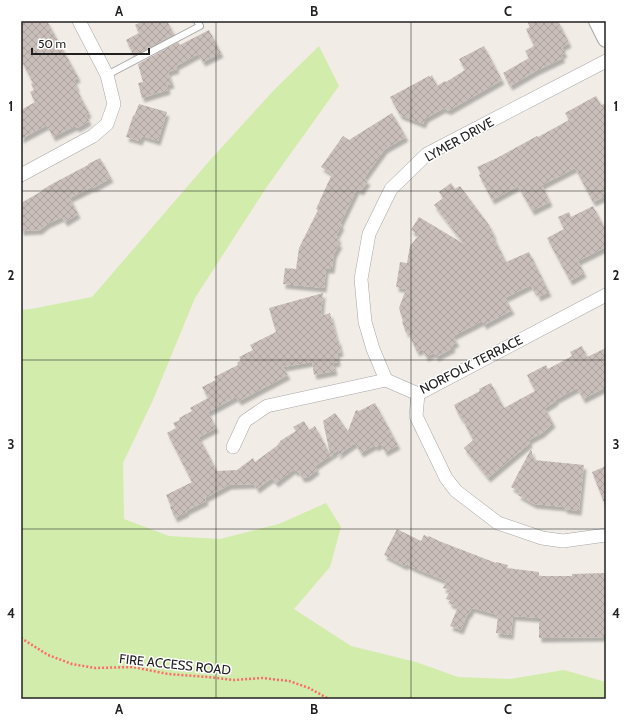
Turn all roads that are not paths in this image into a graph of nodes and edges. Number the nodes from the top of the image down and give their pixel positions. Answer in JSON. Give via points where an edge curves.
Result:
{"nodes":[{"id":1,"x":80,"y":21,"type":"edge"},
{"id":2,"x":197,"y":21,"type":"edge"},
{"id":3,"x":596,"y":21,"type":"edge"},
{"id":4,"x":606,"y":38,"type":"edge"},
{"id":5,"x":606,"y":61,"type":"edge"},
{"id":6,"x":107,"y":75,"type":"junction"},
{"id":7,"x":21,"y":176,"type":"edge"},
{"id":8,"x":606,"y":295,"type":"edge"},
{"id":9,"x":386,"y":380,"type":"junction"},
{"id":10,"x":418,"y":394,"type":"junction"},
{"id":11,"x":233,"y":447,"type":"dead end"},
{"id":12,"x":606,"y":535,"type":"edge"}],
"edges":[{"from":1,"to":6,"type":"street"},
{"from":2,"to":6,"type":"lane","via":[[200,26]]},
{"from":3,"to":4,"type":"street"},
{"from":5,"to":9,"type":"street","name":"LYMER DRIVE","via":[[427,154],[391,189],[369,234],[361,280],[365,322]]},
{"from":6,"to":7,"type":"street","via":[[114,104],[107,124],[93,136]]},
{"from":8,"to":10,"type":"street","name":"NORFOLK TERRACE"},
{"from":9,"to":10,"type":"street","name":"NORFOLK TERRACE"},
{"from":9,"to":11,"type":"street","via":[[267,406],[245,421]]},
{"from":10,"to":12,"type":"street","via":[[416,416],[446,478],[456,491],[498,523],[542,538],[562,540]]}]}
